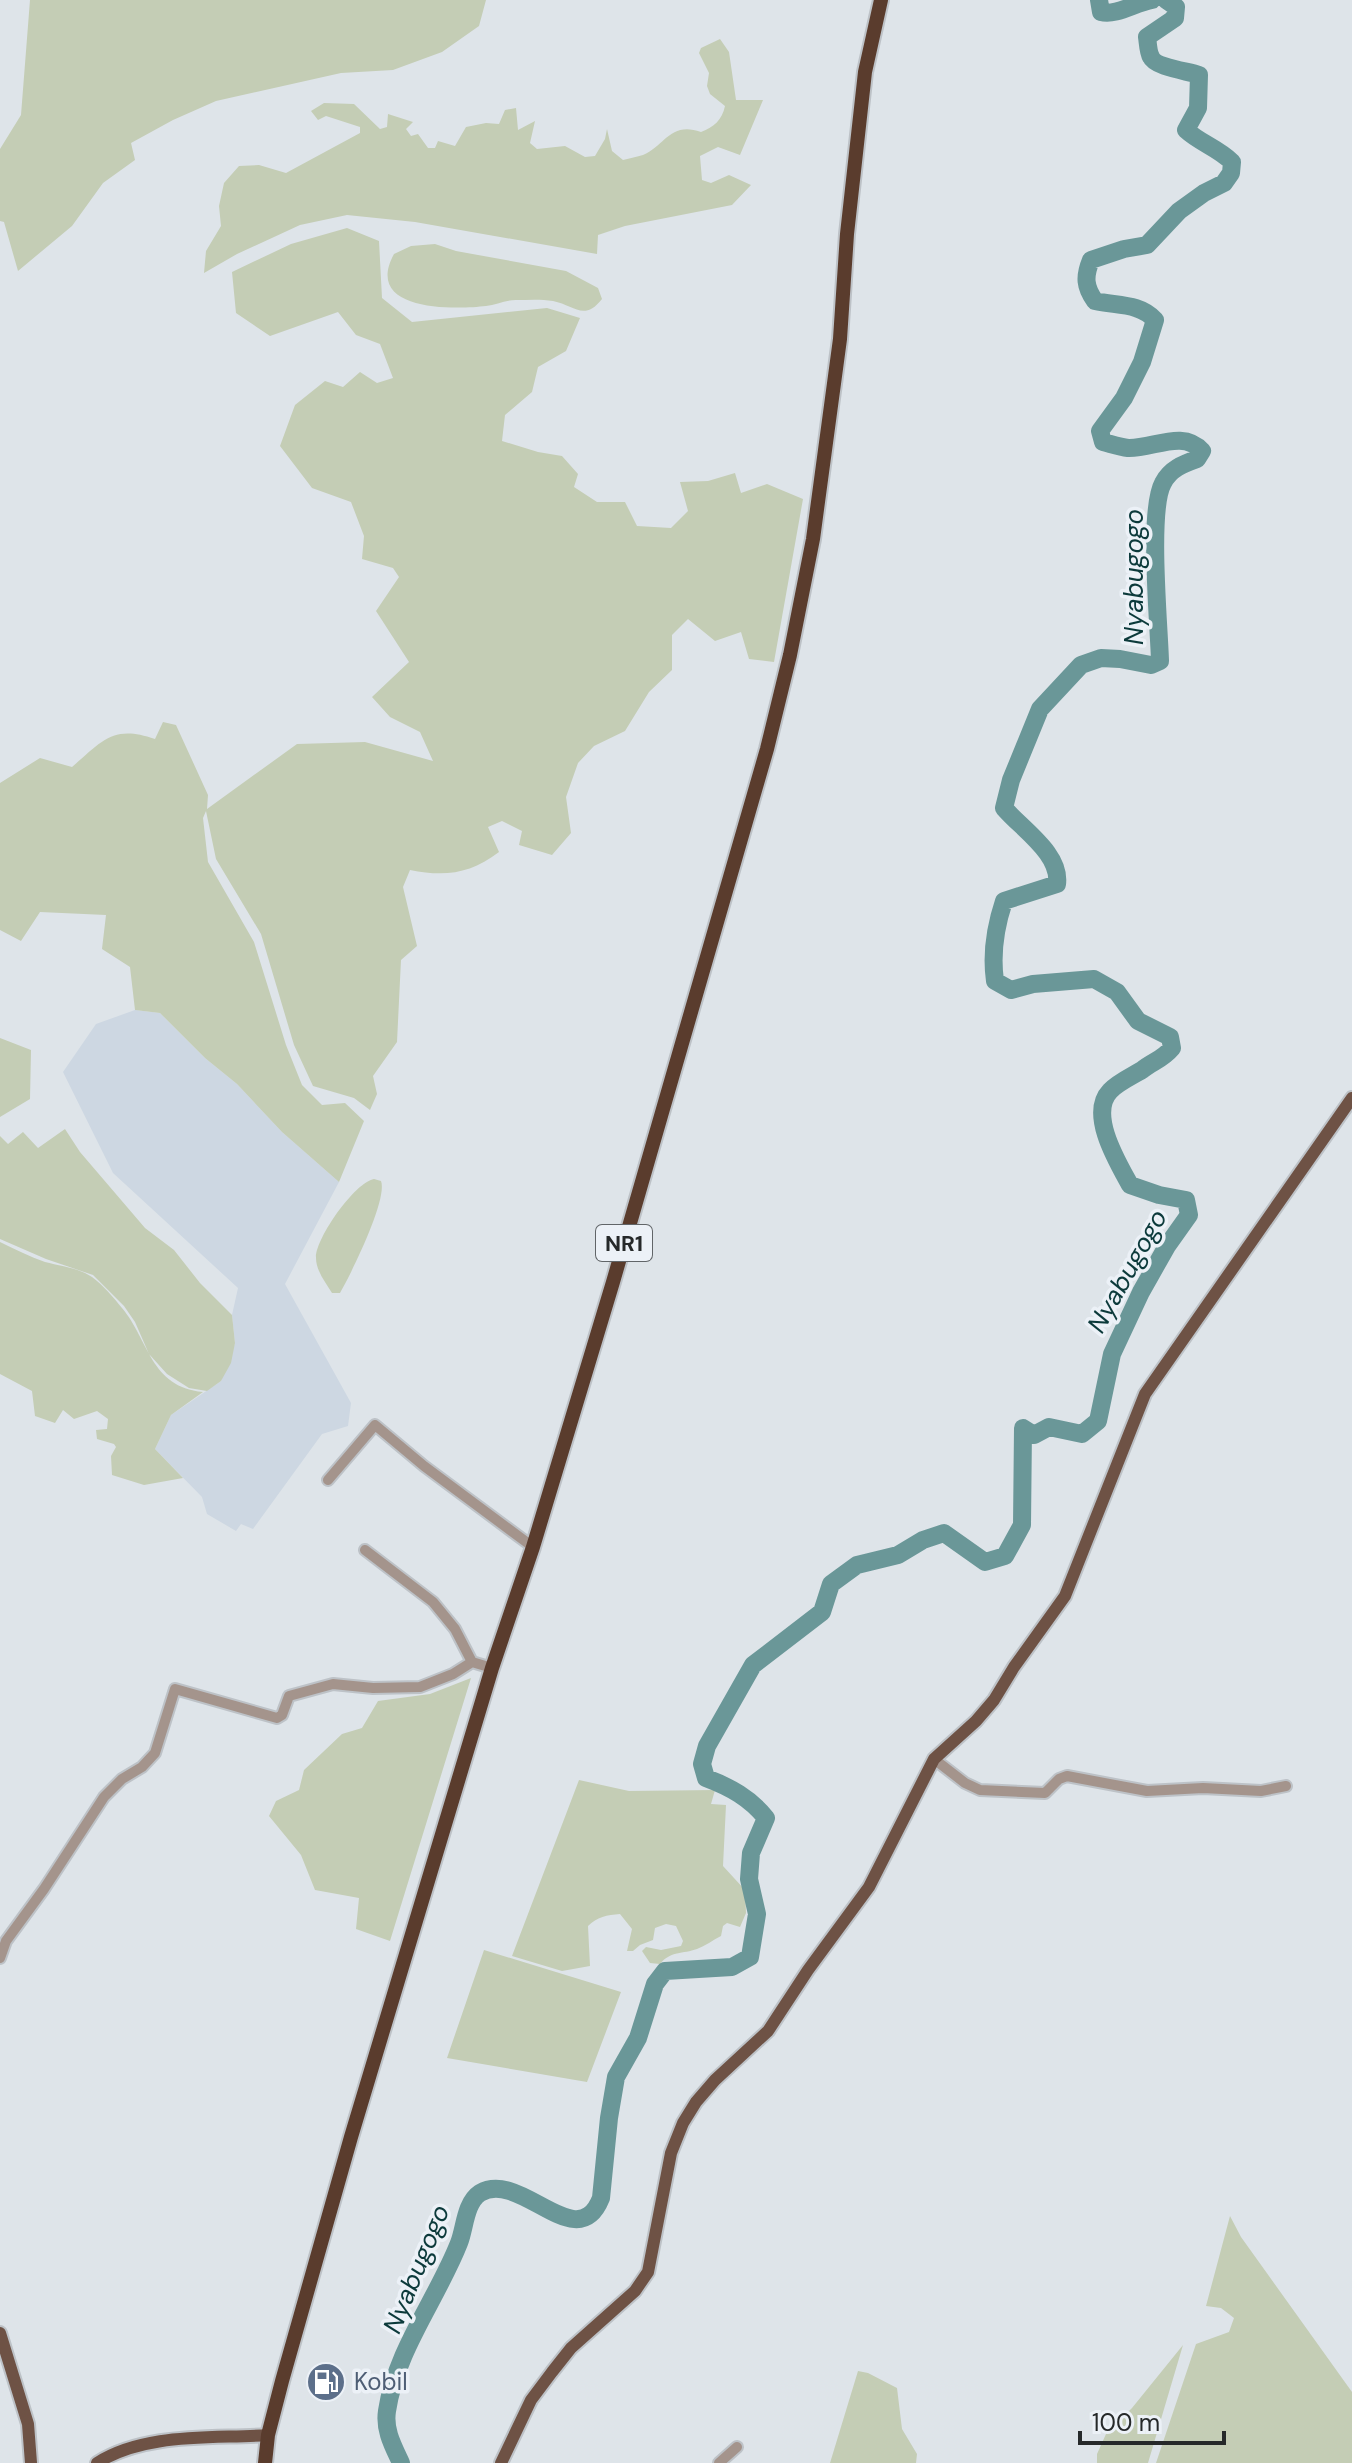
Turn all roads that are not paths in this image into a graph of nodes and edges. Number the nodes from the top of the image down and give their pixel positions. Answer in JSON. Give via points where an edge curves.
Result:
{"nodes":[{"id":1,"x":881,"y":0,"type":"edge"},
{"id":2,"x":1352,"y":1098,"type":"edge"},
{"id":3,"x":328,"y":1480,"type":"dead end"},
{"id":4,"x":533,"y":1547,"type":"junction"},
{"id":5,"x":365,"y":1550,"type":"dead end"},
{"id":6,"x":472,"y":1662,"type":"junction"},
{"id":7,"x":492,"y":1668,"type":"junction"},
{"id":8,"x":934,"y":1759,"type":"junction"},
{"id":9,"x":1286,"y":1786,"type":"dead end"},
{"id":10,"x":0,"y":1958,"type":"edge"},
{"id":11,"x":0,"y":2333,"type":"edge"},
{"id":12,"x":268,"y":2435,"type":"junction"},
{"id":13,"x":737,"y":2447,"type":"dead end"},
{"id":14,"x":31,"y":2463,"type":"edge"},
{"id":15,"x":97,"y":2463,"type":"edge"},
{"id":16,"x":265,"y":2463,"type":"edge"},
{"id":17,"x":501,"y":2463,"type":"edge"},
{"id":18,"x":719,"y":2463,"type":"edge"}],
"edges":[{"from":1,"to":4,"type":"highway","number":"NR1","via":[[865,72],[830,427],[790,655],[737,860]]},
{"from":2,"to":8,"type":"main road","via":[[1145,1394],[1065,1596],[994,1700]]},
{"from":3,"to":4,"type":"street","via":[[375,1425]]},
{"from":4,"to":7,"type":"highway","number":"NR1"},
{"from":5,"to":6,"type":"street","via":[[433,1602]]},
{"from":6,"to":7,"type":"street"},
{"from":6,"to":10,"type":"street","via":[[420,1687],[333,1684],[293,1693],[277,1718],[175,1689],[155,1753],[104,1797],[12,1931]]},
{"from":7,"to":12,"type":"highway","number":"NR1"},
{"from":8,"to":9,"type":"street","via":[[980,1790],[1045,1793],[1067,1776],[1147,1791],[1261,1791]]},
{"from":8,"to":17,"type":"main road","via":[[869,1887],[768,2031],[715,2080],[683,2123],[671,2153],[648,2272],[552,2372],[531,2400]]},
{"from":11,"to":14,"type":"main road","via":[[28,2424]]},
{"from":12,"to":15,"type":"main road","via":[[162,2441]]},
{"from":12,"to":16,"type":"highway","number":"NR1"},
{"from":13,"to":18,"type":"street"}]}
